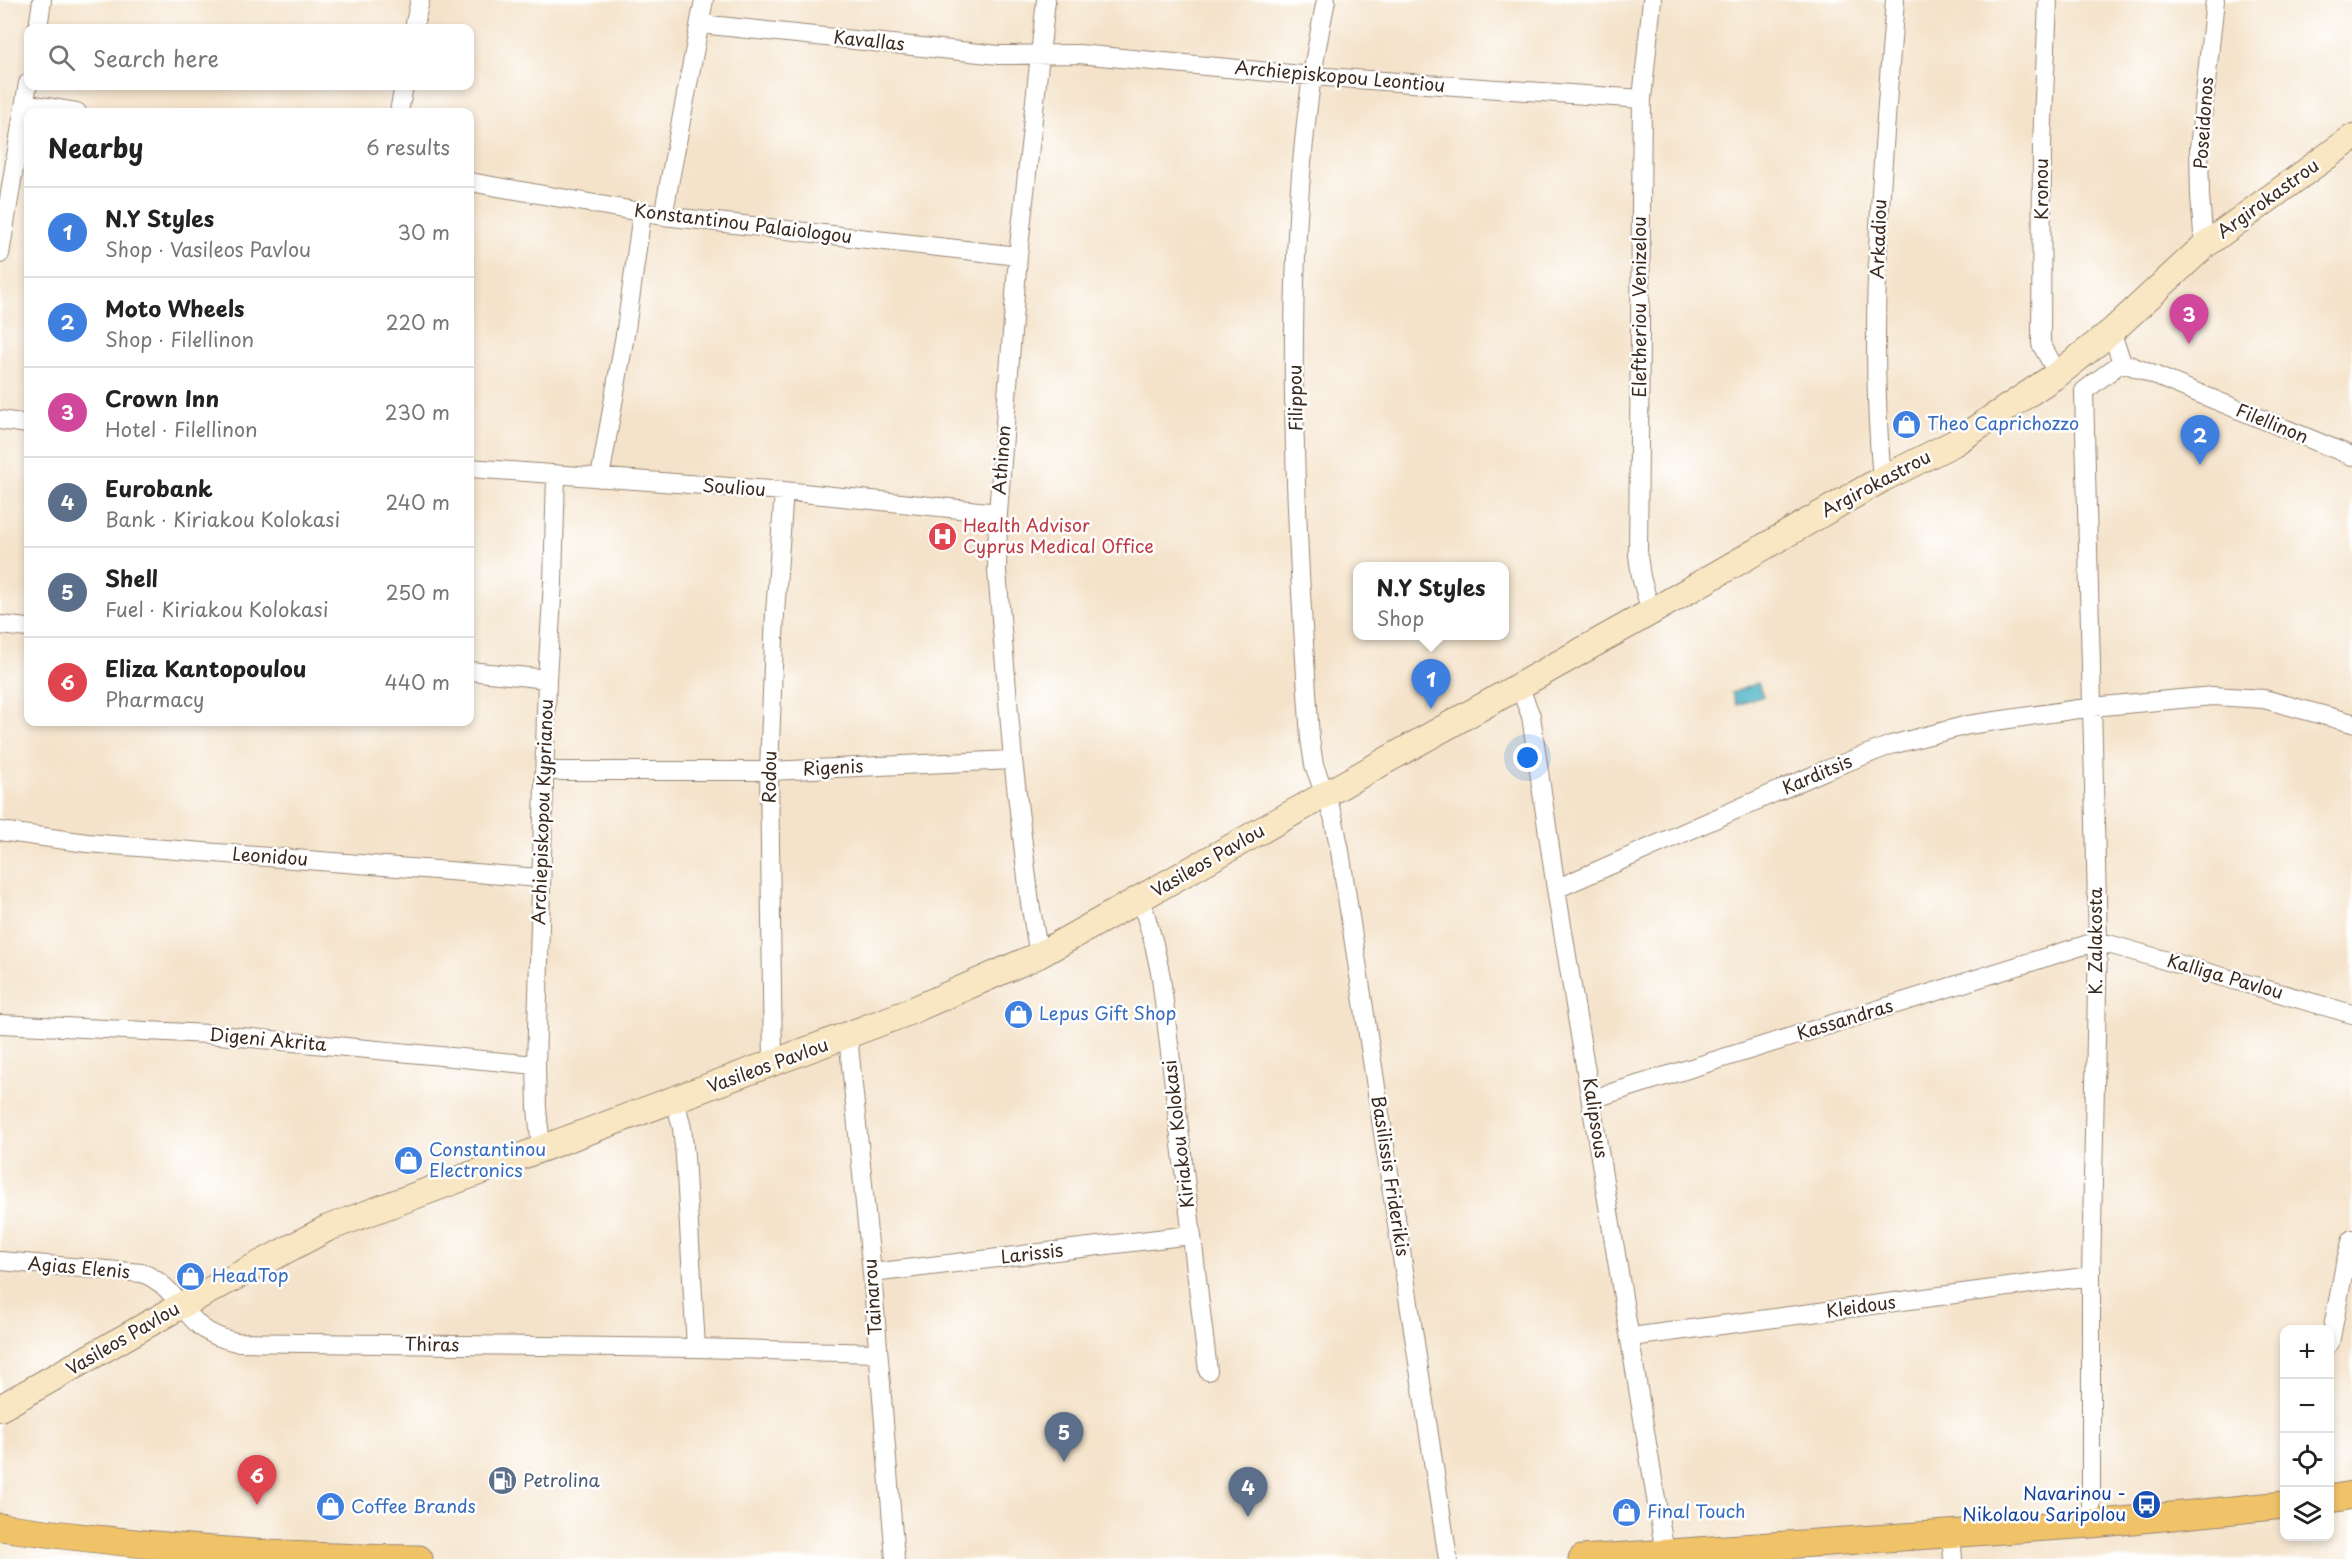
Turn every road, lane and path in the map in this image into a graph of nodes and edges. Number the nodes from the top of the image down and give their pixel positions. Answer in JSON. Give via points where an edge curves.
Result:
{"nodes":[{"id":1,"x":42,"y":0,"type":"edge"},
{"id":2,"x":420,"y":0,"type":"edge"},
{"id":3,"x":704,"y":0,"type":"edge"},
{"id":4,"x":1046,"y":0,"type":"edge"},
{"id":5,"x":1326,"y":0,"type":"edge"},
{"id":6,"x":1652,"y":0,"type":"edge"},
{"id":7,"x":1895,"y":0,"type":"edge"},
{"id":8,"x":2048,"y":0,"type":"edge"},
{"id":9,"x":2215,"y":0,"type":"edge"},
{"id":10,"x":39,"y":24,"type":"edge"},
{"id":11,"x":415,"y":24,"type":"edge"},
{"id":12,"x":700,"y":24,"type":"junction"},
{"id":13,"x":1039,"y":54,"type":"junction"},
{"id":14,"x":1312,"y":76,"type":"junction"},
{"id":15,"x":27,"y":90,"type":"edge"},
{"id":16,"x":403,"y":90,"type":"edge"},
{"id":17,"x":1642,"y":99,"type":"junction"},
{"id":18,"x":25,"y":103,"type":"junction"},
{"id":19,"x":54,"y":108,"type":"edge"},
{"id":20,"x":400,"y":108,"type":"edge"},
{"id":21,"x":2352,"y":138,"type":"edge"},
{"id":22,"x":8,"y":155,"type":"edge"},
{"id":23,"x":474,"y":183,"type":"edge"},
{"id":24,"x":642,"y":213,"type":"junction"},
{"id":25,"x":663,"y":216,"type":"junction"},
{"id":26,"x":2204,"y":246,"type":"junction"},
{"id":27,"x":0,"y":254,"type":"edge"},
{"id":28,"x":1018,"y":256,"type":"junction"},
{"id":29,"x":2110,"y":332,"type":"junction"},
{"id":30,"x":2122,"y":362,"type":"junction"},
{"id":31,"x":2057,"y":375,"type":"junction"},
{"id":32,"x":2084,"y":391,"type":"junction"},
{"id":33,"x":0,"y":420,"type":"edge"},
{"id":34,"x":24,"y":423,"type":"edge"},
{"id":35,"x":2352,"y":456,"type":"edge"},
{"id":36,"x":474,"y":468,"type":"edge"},
{"id":37,"x":556,"y":476,"type":"junction"},
{"id":38,"x":600,"y":478,"type":"junction"},
{"id":39,"x":1882,"y":479,"type":"junction"},
{"id":40,"x":784,"y":491,"type":"junction"},
{"id":41,"x":998,"y":513,"type":"junction"},
{"id":42,"x":1651,"y":612,"type":"junction"},
{"id":43,"x":0,"y":625,"type":"edge"},
{"id":44,"x":24,"y":628,"type":"edge"},
{"id":45,"x":474,"y":671,"type":"edge"},
{"id":46,"x":547,"y":679,"type":"junction"},
{"id":47,"x":1519,"y":686,"type":"junction"},
{"id":48,"x":2092,"y":707,"type":"junction"},
{"id":49,"x":2352,"y":723,"type":"edge"},
{"id":50,"x":1013,"y":760,"type":"junction"},
{"id":51,"x":544,"y":771,"type":"junction"},
{"id":52,"x":769,"y":771,"type":"junction"},
{"id":53,"x":1324,"y":795,"type":"junction"},
{"id":54,"x":0,"y":831,"type":"edge"},
{"id":55,"x":540,"y":878,"type":"junction"},
{"id":56,"x":1556,"y":889,"type":"junction"},
{"id":57,"x":1140,"y":899,"type":"junction"},
{"id":58,"x":2098,"y":941,"type":"junction"},
{"id":59,"x":1039,"y":955,"type":"junction"},
{"id":60,"x":2352,"y":1014,"type":"edge"},
{"id":61,"x":0,"y":1024,"type":"edge"},
{"id":62,"x":848,"y":1036,"type":"junction"},
{"id":63,"x":773,"y":1063,"type":"junction"},
{"id":64,"x":536,"y":1065,"type":"junction"},
{"id":65,"x":1592,"y":1099,"type":"junction"},
{"id":66,"x":675,"y":1100,"type":"junction"},
{"id":67,"x":541,"y":1148,"type":"junction"},
{"id":68,"x":1191,"y":1236,"type":"junction"},
{"id":69,"x":2352,"y":1239,"type":"edge"},
{"id":70,"x":0,"y":1262,"type":"edge"},
{"id":71,"x":873,"y":1273,"type":"junction"},
{"id":72,"x":2091,"y":1276,"type":"junction"},
{"id":73,"x":182,"y":1305,"type":"junction"},
{"id":74,"x":2333,"y":1325,"type":"edge"},
{"id":75,"x":1630,"y":1338,"type":"junction"},
{"id":76,"x":696,"y":1347,"type":"junction"},
{"id":77,"x":877,"y":1353,"type":"junction"},
{"id":78,"x":1208,"y":1371,"type":"dead end"},
{"id":79,"x":0,"y":1408,"type":"edge"},
{"id":80,"x":2352,"y":1495,"type":"edge"},
{"id":81,"x":2334,"y":1498,"type":"edge"},
{"id":82,"x":2280,"y":1505,"type":"edge"},
{"id":83,"x":2091,"y":1524,"type":"junction"},
{"id":84,"x":0,"y":1527,"type":"edge"},
{"id":85,"x":1952,"y":1547,"type":"edge"},
{"id":86,"x":1759,"y":1552,"type":"edge"},
{"id":87,"x":171,"y":1553,"type":"edge"},
{"id":88,"x":1665,"y":1553,"type":"junction"},
{"id":89,"x":344,"y":1559,"type":"edge"},
{"id":90,"x":419,"y":1559,"type":"edge"},
{"id":91,"x":895,"y":1559,"type":"edge"},
{"id":92,"x":1448,"y":1559,"type":"edge"},
{"id":93,"x":1582,"y":1559,"type":"edge"}],
"edges":[{"from":1,"to":10,"type":"street"},
{"from":2,"to":11,"type":"street"},
{"from":3,"to":12,"type":"street"},
{"from":4,"to":13,"type":"street","name":"Athinon"},
{"from":5,"to":14,"type":"street","name":"Filippou"},
{"from":6,"to":17,"type":"street","name":"Eleftheriou Venizelou"},
{"from":7,"to":39,"type":"street","name":"Arkadiou","via":[[1878,236],[1877,428]]},
{"from":8,"to":31,"type":"street","name":"Kronou","via":[[2042,145],[2041,344]]},
{"from":9,"to":26,"type":"street","name":"Poseidonos","via":[[2199,148]]},
{"from":12,"to":13,"type":"street","name":"Kavallas","via":[[999,55]]},
{"from":12,"to":25,"type":"street"},
{"from":13,"to":14,"type":"street","name":"Archiepiskopou Leontiou","via":[[1079,54]]},
{"from":13,"to":28,"type":"street","name":"Athinon"},
{"from":14,"to":17,"type":"street","name":"Archiepiskopou Leontiou"},
{"from":14,"to":53,"type":"street","name":"Filippou","via":[[1297,257],[1295,376],[1299,572],[1310,739]]},
{"from":15,"to":18,"type":"street"},
{"from":16,"to":20,"type":"street"},
{"from":17,"to":42,"type":"street","name":"Eleftheriou Venizelou","via":[[1638,555]]},
{"from":18,"to":19,"type":"street"},
{"from":18,"to":22,"type":"street"},
{"from":21,"to":26,"type":"street","name":"Argirokastrou"},
{"from":22,"to":27,"type":"street"},
{"from":23,"to":24,"type":"street","name":"Konstantinou Palaiologou"},
{"from":24,"to":25,"type":"street","name":"Konstantinou Palaiologou"},
{"from":24,"to":38,"type":"street"},
{"from":25,"to":28,"type":"street","name":"Konstantinou Palaiologou"},
{"from":26,"to":29,"type":"street","name":"Argirokastrou"},
{"from":28,"to":41,"type":"street","name":"Athinon"},
{"from":29,"to":30,"type":"street"},
{"from":29,"to":31,"type":"street","name":"Argirokastrou"},
{"from":30,"to":32,"type":"street"},
{"from":30,"to":35,"type":"street","name":"Filellinon"},
{"from":31,"to":32,"type":"street"},
{"from":31,"to":39,"type":"street","name":"Argirokastrou","via":[[1954,443]]},
{"from":32,"to":48,"type":"street","name":"K. Zalakosta"},
{"from":33,"to":34,"type":"street"},
{"from":36,"to":37,"type":"street","name":"Souliou"},
{"from":37,"to":38,"type":"street","name":"Souliou"},
{"from":37,"to":46,"type":"street","name":"Archiepiskopou Kyprianou"},
{"from":38,"to":40,"type":"street","name":"Souliou"},
{"from":39,"to":42,"type":"street","name":"Argirokastrou"},
{"from":40,"to":41,"type":"street","name":"Souliou"},
{"from":40,"to":52,"type":"street","name":"Rodou"},
{"from":41,"to":50,"type":"street","name":"Athinon","via":[[997,571]]},
{"from":42,"to":47,"type":"street","name":"Argirokastrou"},
{"from":43,"to":44,"type":"street"},
{"from":45,"to":46,"type":"street"},
{"from":46,"to":51,"type":"street","name":"Archiepiskopou Kyprianou"},
{"from":47,"to":53,"type":"street","name":"Vasileos Pavlou"},
{"from":47,"to":56,"type":"street","name":"Kalipsous","via":[[1531,716]]},
{"from":48,"to":49,"type":"street","name":"Karditsis","via":[[2234,697],[2264,699]]},
{"from":48,"to":56,"type":"street","name":"Karditsis","via":[[1968,725],[1891,745]]},
{"from":48,"to":58,"type":"street","name":"K. Zalakosta"},
{"from":50,"to":52,"type":"street","name":"Rigenis"},
{"from":50,"to":59,"type":"street","name":"Athinon"},
{"from":51,"to":52,"type":"street","name":"Rigenis"},
{"from":51,"to":55,"type":"street","name":"Archiepiskopou Kyprianou"},
{"from":52,"to":63,"type":"street","name":"Rodou"},
{"from":53,"to":57,"type":"street","name":"Vasileos Pavlou"},
{"from":53,"to":92,"type":"street","name":"Basilissis Friderikis","via":[[1340,851]]},
{"from":54,"to":55,"type":"street","name":"Leonidou","via":[[87,843]]},
{"from":55,"to":64,"type":"street","name":"Archiepiskopou Kyprianou"},
{"from":56,"to":65,"type":"street","name":"Kalipsous"},
{"from":57,"to":59,"type":"street","name":"Vasileos Pavlou"},
{"from":57,"to":68,"type":"street","name":"Kiriakou Kolokasi","via":[[1161,977]]},
{"from":58,"to":60,"type":"street","name":"Kalliga Pavlou"},
{"from":58,"to":65,"type":"street","name":"Kassandras"},
{"from":58,"to":72,"type":"street","name":"K. Zalakosta"},
{"from":59,"to":62,"type":"street","name":"Vasileos Pavlou"},
{"from":61,"to":64,"type":"street","name":"Digeni Akrita","via":[[209,1034]]},
{"from":62,"to":63,"type":"street","name":"Vasileos Pavlou"},
{"from":62,"to":71,"type":"street","name":"Tainarou"},
{"from":63,"to":66,"type":"street","name":"Vasileos Pavlou"},
{"from":64,"to":67,"type":"street","name":"Archiepiskopou Kyprianou"},
{"from":65,"to":75,"type":"street","name":"Kalipsous"},
{"from":66,"to":67,"type":"street","name":"Vasileos Pavlou"},
{"from":66,"to":76,"type":"street","via":[[685,1156]]},
{"from":67,"to":73,"type":"street","name":"Vasileos Pavlou","via":[[328,1228]]},
{"from":68,"to":71,"type":"street","name":"Larissis"},
{"from":68,"to":78,"type":"street","name":"Kiriakou Kolokasi"},
{"from":69,"to":74,"type":"street"},
{"from":70,"to":73,"type":"street","name":"Agias Elenis","via":[[142,1273],[161,1283]]},
{"from":71,"to":77,"type":"street","name":"Tainarou"},
{"from":72,"to":75,"type":"street","name":"Kleidous"},
{"from":72,"to":83,"type":"street","name":"K. Zalakosta"},
{"from":73,"to":76,"type":"street","name":"Thiras","via":[[212,1334],[236,1342]]},
{"from":73,"to":79,"type":"street","name":"Vasileos Pavlou"},
{"from":75,"to":88,"type":"street","name":"Kalipsous"},
{"from":76,"to":77,"type":"street","name":"Thiras"},
{"from":77,"to":91,"type":"street","name":"Tainarou"},
{"from":80,"to":81,"type":"main road"},
{"from":82,"to":83,"type":"main road"},
{"from":83,"to":85,"type":"main road"},
{"from":84,"to":87,"type":"main road"},
{"from":85,"to":86,"type":"main road"},
{"from":86,"to":88,"type":"main road"},
{"from":87,"to":89,"type":"main road"},
{"from":88,"to":93,"type":"main road"},
{"from":89,"to":90,"type":"main road"}]}
